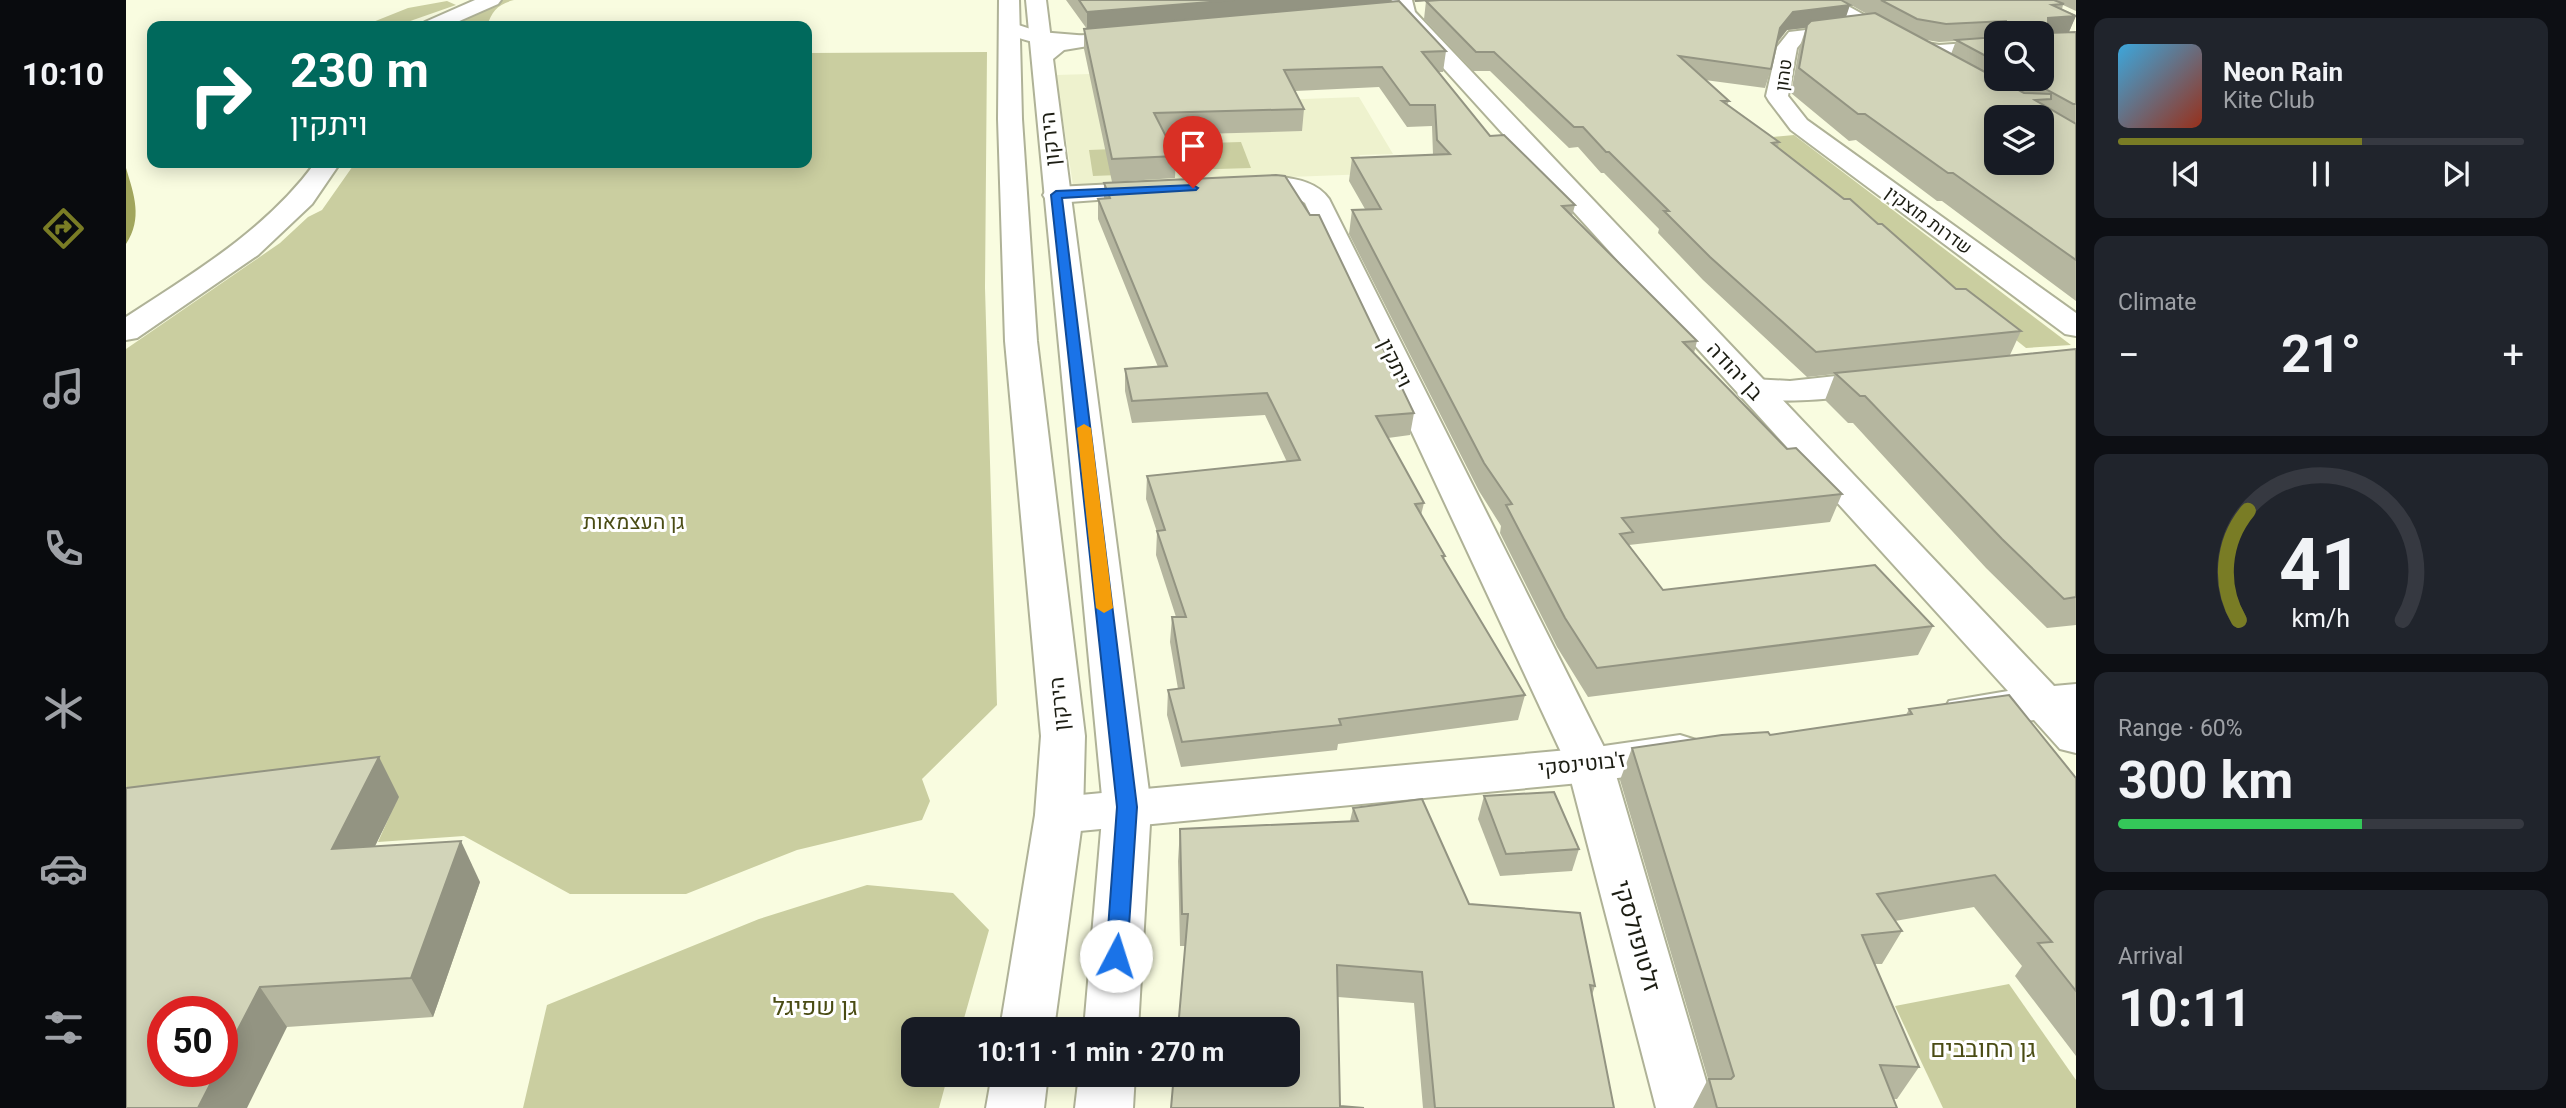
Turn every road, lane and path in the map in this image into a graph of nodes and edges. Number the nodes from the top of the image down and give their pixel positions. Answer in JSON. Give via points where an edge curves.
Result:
{"nodes":[{"id":1,"x":492,"y":0,"type":"edge"},
{"id":2,"x":1823,"y":0,"type":"edge"},
{"id":3,"x":1406,"y":10,"type":"edge"},
{"id":4,"x":444,"y":21,"type":"edge"},
{"id":5,"x":1034,"y":24,"type":"edge"},
{"id":6,"x":1873,"y":28,"type":"junction"},
{"id":7,"x":1121,"y":37,"type":"edge"},
{"id":8,"x":1903,"y":45,"type":"junction"},
{"id":9,"x":1984,"y":48,"type":"edge"},
{"id":10,"x":1950,"y":71,"type":"edge"},
{"id":11,"x":1786,"y":108,"type":"joint"},
{"id":12,"x":324,"y":168,"type":"edge"},
{"id":13,"x":1056,"y":195,"type":"junction"},
{"id":14,"x":2076,"y":327,"type":"edge"},
{"id":15,"x":126,"y":331,"type":"edge"},
{"id":16,"x":1913,"y":378,"type":"edge"},
{"id":17,"x":1752,"y":389,"type":"junction"},
{"id":18,"x":2060,"y":701,"type":"edge"},
{"id":19,"x":1918,"y":718,"type":"edge"},
{"id":20,"x":2076,"y":737,"type":"edge"},
{"id":21,"x":1727,"y":745,"type":"edge"},
{"id":22,"x":1590,"y":765,"type":"junction"},
{"id":23,"x":1127,"y":807,"type":"junction"},
{"id":24,"x":1059,"y":815,"type":"junction"},
{"id":25,"x":1029,"y":1017,"type":"edge"},
{"id":26,"x":1112,"y":1017,"type":"edge"},
{"id":27,"x":1018,"y":1087,"type":"edge"},
{"id":28,"x":1106,"y":1087,"type":"edge"},
{"id":29,"x":1015,"y":1108,"type":"edge"},
{"id":30,"x":1104,"y":1108,"type":"edge"},
{"id":31,"x":1685,"y":1108,"type":"edge"}],
"edges":[{"from":1,"to":4,"type":"street"},
{"from":2,"to":6,"type":"street"},
{"from":3,"to":17,"type":"street","name":"בן יהודה"},
{"from":5,"to":7,"type":"street","via":[[1058,45]]},
{"from":5,"to":13,"type":"street","name":"הירקון"},
{"from":5,"to":24,"type":"street","name":"הירקון","via":[[1010,119],[1020,341],[1063,736]]},
{"from":6,"to":8,"type":"street"},
{"from":6,"to":11,"type":"street","name":"טהון","via":[[1796,36],[1787,47],[1777,96]]},
{"from":8,"to":9,"type":"street","via":[[1939,51]]},
{"from":8,"to":10,"type":"street"},
{"from":11,"to":14,"type":"street","name":"שדרות מוצקין","via":[[1799,125]]},
{"from":12,"to":15,"type":"street","via":[[303,198],[248,249]]},
{"from":13,"to":22,"type":"street","name":"ויתקין","via":[[1275,184],[1304,188],[1316,199]]},
{"from":13,"to":23,"type":"street","name":"הירקון"},
{"from":16,"to":17,"type":"street","via":[[1790,391]]},
{"from":17,"to":18,"type":"street","name":"בן יהודה"},
{"from":18,"to":19,"type":"street"},
{"from":18,"to":20,"type":"street","name":"בן יהודה"},
{"from":21,"to":22,"type":"street","name":"ז'בוטינסקי"},
{"from":22,"to":23,"type":"street","name":"ז'בוטינסקי"},
{"from":22,"to":31,"type":"street","name":"זלטופולסקי"},
{"from":23,"to":24,"type":"street","name":"ז'בוטינסקי"},
{"from":23,"to":26,"type":"street","name":"הירקון"},
{"from":24,"to":25,"type":"street","name":"הירקון"},
{"from":27,"to":29,"type":"street"},
{"from":28,"to":30,"type":"street"}]}
